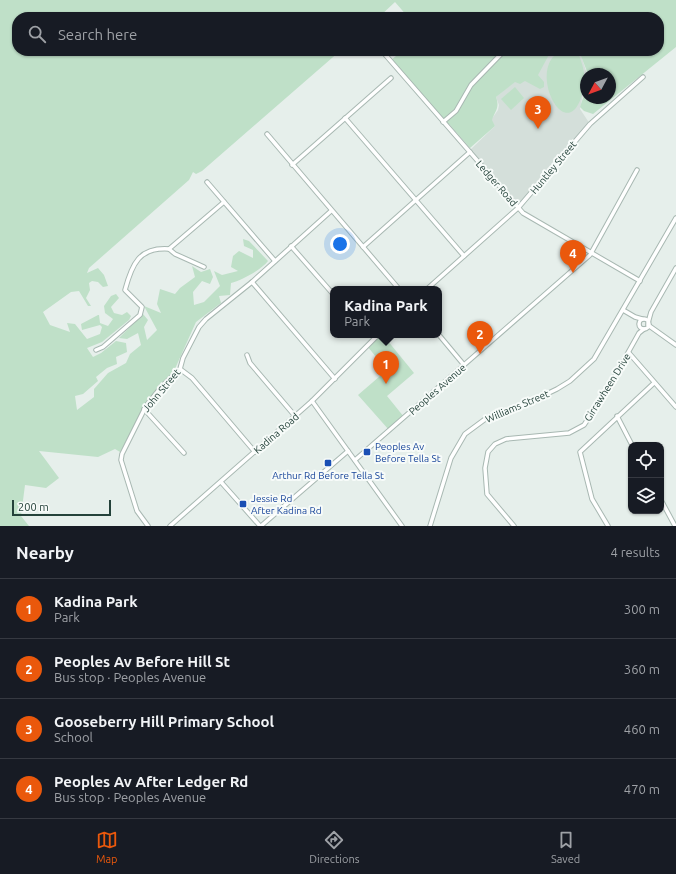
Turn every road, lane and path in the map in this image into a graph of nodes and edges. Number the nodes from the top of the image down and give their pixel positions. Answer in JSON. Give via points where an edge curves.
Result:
{"nodes":[{"id":1,"x":386,"y":56,"type":"edge"},
{"id":2,"x":499,"y":56,"type":"edge"},
{"id":3,"x":643,"y":77,"type":"dead end"},
{"id":4,"x":391,"y":78,"type":"dead end"},
{"id":5,"x":345,"y":118,"type":"junction"},
{"id":6,"x":443,"y":122,"type":"junction"},
{"id":7,"x":267,"y":134,"type":"dead end"},
{"id":8,"x":470,"y":152,"type":"junction"},
{"id":9,"x":292,"y":165,"type":"junction"},
{"id":10,"x":638,"y":170,"type":"dead end"},
{"id":11,"x":207,"y":182,"type":"dead end"},
{"id":12,"x":416,"y":200,"type":"junction"},
{"id":13,"x":224,"y":202,"type":"junction"},
{"id":14,"x":518,"y":208,"type":"junction"},
{"id":15,"x":331,"y":211,"type":"junction"},
{"id":16,"x":676,"y":218,"type":"edge"},
{"id":17,"x":292,"y":246,"type":"junction"},
{"id":18,"x":363,"y":247,"type":"junction"},
{"id":19,"x":169,"y":249,"type":"junction"},
{"id":20,"x":591,"y":253,"type":"junction"},
{"id":21,"x":464,"y":256,"type":"junction"},
{"id":22,"x":275,"y":261,"type":"junction"},
{"id":23,"x":204,"y":267,"type":"dead end"},
{"id":24,"x":676,"y":268,"type":"edge"},
{"id":25,"x":640,"y":281,"type":"junction"},
{"id":26,"x":252,"y":282,"type":"junction"},
{"id":27,"x":396,"y":286,"type":"edge"},
{"id":28,"x":430,"y":286,"type":"edge"},
{"id":29,"x":330,"y":290,"type":"edge"},
{"id":30,"x":624,"y":310,"type":"junction"},
{"id":31,"x":651,"y":312,"type":"junction"},
{"id":32,"x":635,"y":317,"type":"junction"},
{"id":33,"x":643,"y":319,"type":"junction"},
{"id":34,"x":648,"y":324,"type":"junction"},
{"id":35,"x":642,"y":327,"type":"junction"},
{"id":36,"x":655,"y":331,"type":"junction"},
{"id":37,"x":375,"y":338,"type":"edge"},
{"id":38,"x":442,"y":338,"type":"edge"},
{"id":39,"x":676,"y":344,"type":"edge"},
{"id":40,"x":96,"y":350,"type":"dead end"},
{"id":41,"x":629,"y":354,"type":"junction"},
{"id":42,"x":247,"y":355,"type":"dead end"},
{"id":43,"x":464,"y":365,"type":"junction"},
{"id":44,"x":180,"y":370,"type":"junction"},
{"id":45,"x":335,"y":379,"type":"junction"},
{"id":46,"x":654,"y":383,"type":"junction"},
{"id":47,"x":312,"y":402,"type":"junction"},
{"id":48,"x":676,"y":407,"type":"edge"},
{"id":49,"x":144,"y":409,"type":"junction"},
{"id":50,"x":295,"y":416,"type":"junction"},
{"id":51,"x":617,"y":416,"type":"junction"},
{"id":52,"x":630,"y":442,"type":"edge"},
{"id":53,"x":348,"y":451,"type":"junction"},
{"id":54,"x":255,"y":452,"type":"junction"},
{"id":55,"x":184,"y":453,"type":"dead end"},
{"id":56,"x":355,"y":460,"type":"junction"},
{"id":57,"x":221,"y":482,"type":"junction"},
{"id":58,"x":664,"y":506,"type":"edge"},
{"id":59,"x":148,"y":526,"type":"edge"},
{"id":60,"x":170,"y":526,"type":"edge"},
{"id":61,"x":260,"y":526,"type":"edge"},
{"id":62,"x":402,"y":526,"type":"edge"},
{"id":63,"x":430,"y":526,"type":"edge"},
{"id":64,"x":514,"y":526,"type":"edge"},
{"id":65,"x":608,"y":526,"type":"edge"},
{"id":66,"x":674,"y":526,"type":"edge"}],
"edges":[{"from":1,"to":6,"type":"street","name":"Ledger Road"},
{"from":2,"to":6,"type":"street","via":[[471,85],[456,111]]},
{"from":3,"to":14,"type":"street","name":"Huntley Street","via":[[590,124]]},
{"from":4,"to":5,"type":"street"},
{"from":5,"to":9,"type":"street"},
{"from":5,"to":12,"type":"street"},
{"from":6,"to":8,"type":"street","name":"Ledger Road"},
{"from":7,"to":9,"type":"street"},
{"from":8,"to":12,"type":"street"},
{"from":8,"to":14,"type":"street","name":"Ledger Road"},
{"from":9,"to":15,"type":"street"},
{"from":10,"to":20,"type":"street","name":"Peoples Avenue"},
{"from":11,"to":13,"type":"street"},
{"from":12,"to":18,"type":"street"},
{"from":12,"to":21,"type":"street"},
{"from":13,"to":19,"type":"street"},
{"from":13,"to":22,"type":"street"},
{"from":14,"to":20,"type":"street","name":"Ledger Road"},
{"from":14,"to":21,"type":"street","name":"Huntley Street"},
{"from":15,"to":17,"type":"street","name":"John Street"},
{"from":15,"to":18,"type":"street"},
{"from":16,"to":25,"type":"street","name":"Williams Street"},
{"from":17,"to":22,"type":"street","name":"John Street"},
{"from":17,"to":29,"type":"street"},
{"from":18,"to":27,"type":"street"},
{"from":19,"to":23,"type":"street"},
{"from":19,"to":40,"type":"street","via":[[157,248],[142,254],[134,266],[125,290],[142,307],[140,315],[103,347]]},
{"from":20,"to":25,"type":"street","name":"Ledger Road"},
{"from":20,"to":43,"type":"street","name":"Peoples Avenue"},
{"from":21,"to":28,"type":"street","name":"Huntley Street"},
{"from":22,"to":26,"type":"street","name":"John Street"},
{"from":24,"to":31,"type":"street"},
{"from":25,"to":30,"type":"street","name":"Williams Street"},
{"from":26,"to":44,"type":"street","name":"John Street","via":[[199,327],[183,358]]},
{"from":26,"to":45,"type":"street"},
{"from":30,"to":32,"type":"street"},
{"from":30,"to":63,"type":"street","name":"Williams Street","via":[[594,359],[570,381],[537,399],[488,417],[465,434],[451,458]]},
{"from":31,"to":33,"type":"street"},
{"from":31,"to":34,"type":"street"},
{"from":32,"to":33,"type":"street"},
{"from":32,"to":35,"type":"street"},
{"from":33,"to":34,"type":"street"},
{"from":33,"to":35,"type":"street"},
{"from":34,"to":35,"type":"street"},
{"from":34,"to":36,"type":"street"},
{"from":35,"to":36,"type":"street"},
{"from":35,"to":41,"type":"street","name":"Girrawheen Drive"},
{"from":36,"to":39,"type":"street"},
{"from":37,"to":45,"type":"street","name":"Kadina Road"},
{"from":38,"to":43,"type":"street"},
{"from":41,"to":46,"type":"street","via":[[637,360]]},
{"from":41,"to":64,"type":"street","name":"Girrawheen Drive","via":[[584,425],[569,433],[506,439],[495,444],[488,452],[485,468],[487,494]]},
{"from":42,"to":50,"type":"street","via":[[250,363]]},
{"from":43,"to":56,"type":"street","name":"Peoples Avenue"},
{"from":44,"to":49,"type":"street","name":"John Street","via":[[162,386]]},
{"from":44,"to":54,"type":"street","via":[[192,378]]},
{"from":45,"to":47,"type":"street","name":"Kadina Road"},
{"from":46,"to":48,"type":"street"},
{"from":46,"to":51,"type":"street"},
{"from":47,"to":50,"type":"street","name":"Kadina Road"},
{"from":47,"to":53,"type":"street"},
{"from":49,"to":55,"type":"street"},
{"from":49,"to":59,"type":"street","name":"John Street","via":[[122,454],[122,460],[137,511]]},
{"from":50,"to":54,"type":"street","name":"Kadina Road"},
{"from":51,"to":52,"type":"street"},
{"from":51,"to":65,"type":"street","via":[[580,452],[592,499]]},
{"from":53,"to":56,"type":"street"},
{"from":53,"to":61,"type":"street"},
{"from":54,"to":57,"type":"street","name":"Kadina Road"},
{"from":56,"to":62,"type":"street"},
{"from":57,"to":60,"type":"street","name":"Kadina Road"},
{"from":57,"to":61,"type":"street"},
{"from":58,"to":66,"type":"street"}]}
